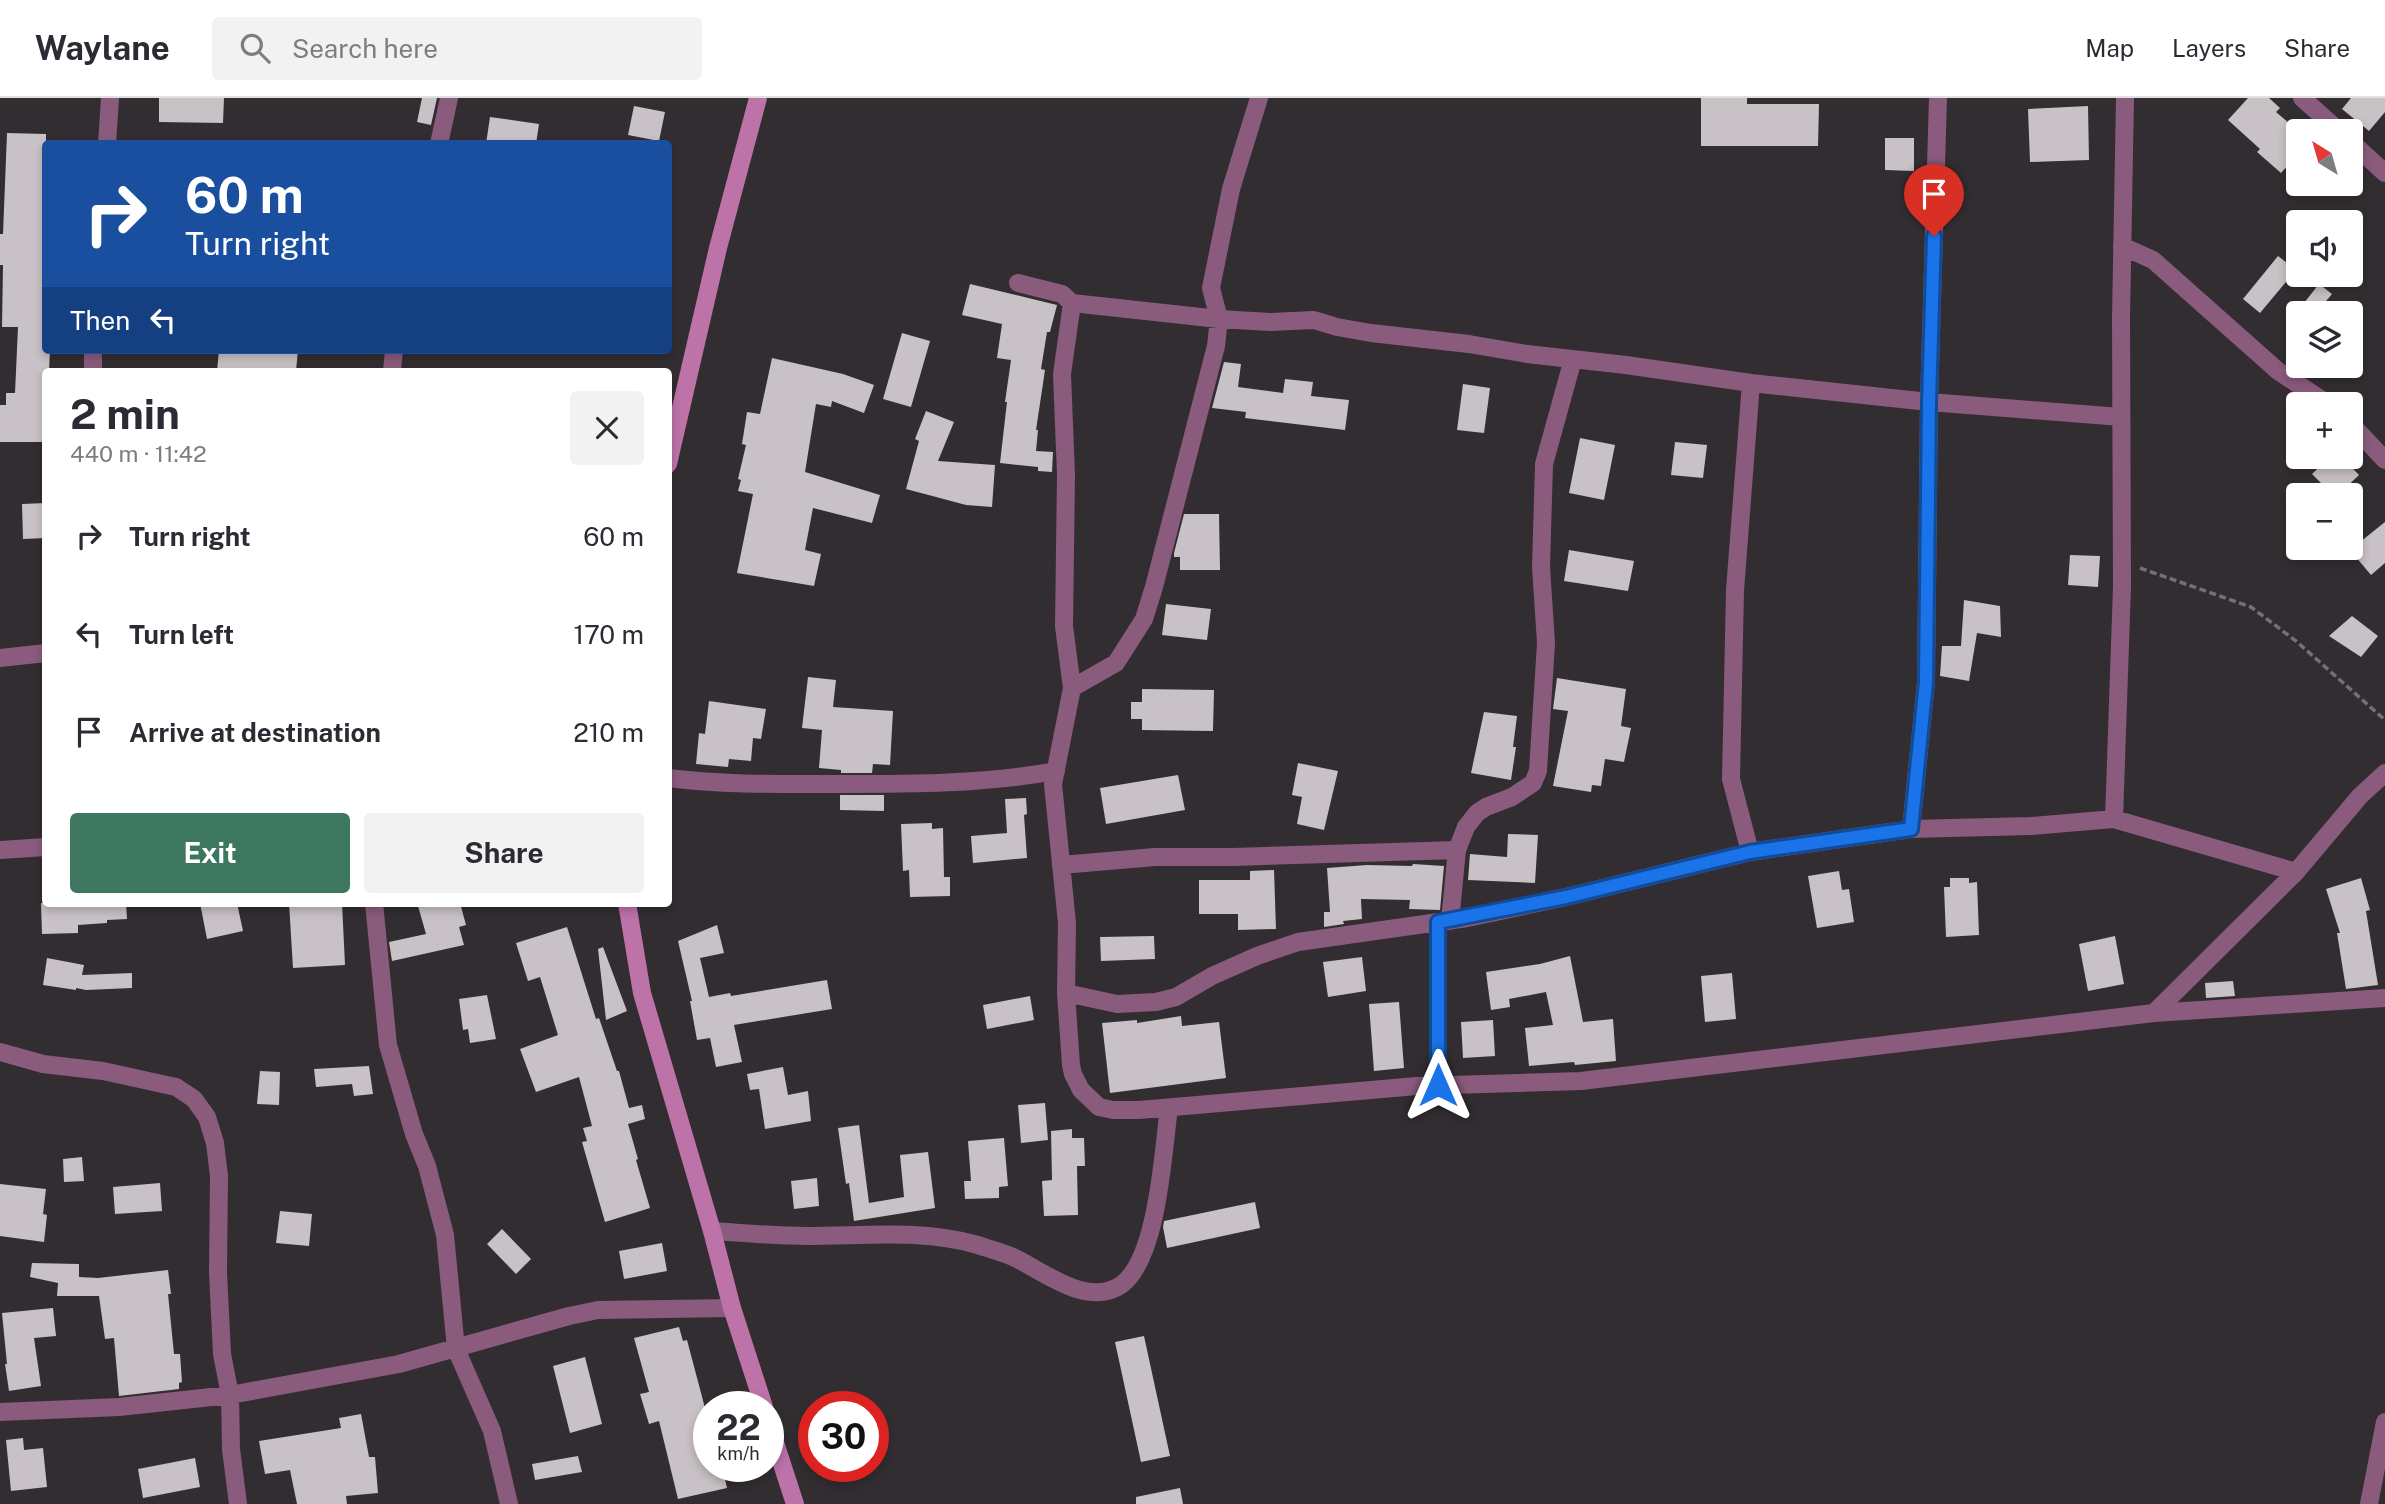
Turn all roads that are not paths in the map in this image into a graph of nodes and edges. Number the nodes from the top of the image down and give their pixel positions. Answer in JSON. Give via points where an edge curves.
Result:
{"nodes":[{"id":1,"x":110,"y":98,"type":"edge"},
{"id":2,"x":449,"y":98,"type":"edge"},
{"id":3,"x":758,"y":98,"type":"edge"},
{"id":4,"x":1259,"y":98,"type":"edge"},
{"id":5,"x":1938,"y":98,"type":"edge"},
{"id":6,"x":2125,"y":98,"type":"edge"},
{"id":7,"x":2302,"y":98,"type":"edge"},
{"id":8,"x":2326,"y":119,"type":"edge"},
{"id":9,"x":107,"y":140,"type":"edge"},
{"id":10,"x":440,"y":140,"type":"edge"},
{"id":11,"x":2363,"y":153,"type":"edge"},
{"id":12,"x":2385,"y":173,"type":"edge"},
{"id":13,"x":2122,"y":246,"type":"junction"},
{"id":14,"x":1018,"y":283,"type":"dead end"},
{"id":15,"x":1072,"y":303,"type":"junction"},
{"id":16,"x":1219,"y":319,"type":"junction"},
{"id":17,"x":1573,"y":359,"type":"junction"},
{"id":18,"x":1751,"y":383,"type":"junction"},
{"id":19,"x":2310,"y":392,"type":"edge"},
{"id":20,"x":1929,"y":402,"type":"junction"},
{"id":21,"x":2121,"y":417,"type":"junction"},
{"id":22,"x":2363,"y":437,"type":"edge"},
{"id":23,"x":672,"y":447,"type":"edge"},
{"id":24,"x":2385,"y":460,"type":"edge"},
{"id":25,"x":42,"y":653,"type":"edge"},
{"id":26,"x":0,"y":658,"type":"edge"},
{"id":27,"x":1072,"y":688,"type":"junction"},
{"id":28,"x":1056,"y":771,"type":"junction"},
{"id":29,"x":2385,"y":772,"type":"edge"},
{"id":30,"x":672,"y":778,"type":"edge"},
{"id":31,"x":2114,"y":819,"type":"junction"},
{"id":32,"x":1911,"y":829,"type":"junction"},
{"id":33,"x":42,"y":847,"type":"edge"},
{"id":34,"x":0,"y":850,"type":"edge"},
{"id":35,"x":1457,"y":850,"type":"junction"},
{"id":36,"x":1750,"y":852,"type":"junction"},
{"id":37,"x":1061,"y":865,"type":"junction"},
{"id":38,"x":2297,"y":872,"type":"junction"},
{"id":39,"x":374,"y":907,"type":"edge"},
{"id":40,"x":628,"y":907,"type":"edge"},
{"id":41,"x":1444,"y":921,"type":"junction"},
{"id":42,"x":1066,"y":993,"type":"junction"},
{"id":43,"x":2385,"y":998,"type":"edge"},
{"id":44,"x":2154,"y":1013,"type":"junction"},
{"id":45,"x":0,"y":1052,"type":"edge"},
{"id":46,"x":1438,"y":1085,"type":"junction"},
{"id":47,"x":1169,"y":1108,"type":"junction"},
{"id":48,"x":712,"y":1231,"type":"junction"},
{"id":49,"x":732,"y":1308,"type":"junction"},
{"id":50,"x":456,"y":1349,"type":"junction"},
{"id":51,"x":759,"y":1391,"type":"edge"},
{"id":52,"x":230,"y":1395,"type":"junction"},
{"id":53,"x":0,"y":1412,"type":"edge"},
{"id":54,"x":2385,"y":1422,"type":"edge"},
{"id":55,"x":784,"y":1470,"type":"edge"},
{"id":56,"x":238,"y":1504,"type":"edge"},
{"id":57,"x":509,"y":1504,"type":"edge"},
{"id":58,"x":795,"y":1504,"type":"edge"},
{"id":59,"x":2369,"y":1504,"type":"edge"}],
"edges":[{"from":1,"to":9,"type":"street"},
{"from":2,"to":10,"type":"street"},
{"from":3,"to":23,"type":"main road"},
{"from":4,"to":16,"type":"street","via":[[1231,189],[1211,288]]},
{"from":5,"to":20,"type":"street"},
{"from":6,"to":13,"type":"street"},
{"from":7,"to":8,"type":"street"},
{"from":11,"to":12,"type":"street"},
{"from":13,"to":19,"type":"street","via":[[2153,260],[2278,371]]},
{"from":13,"to":21,"type":"street"},
{"from":14,"to":15,"type":"street","via":[[1062,294]]},
{"from":15,"to":16,"type":"street"},
{"from":15,"to":27,"type":"street","via":[[1062,374],[1064,626]]},
{"from":16,"to":17,"type":"street","via":[[1314,320],[1371,333]]},
{"from":16,"to":27,"type":"street","via":[[1189,454],[1144,619],[1116,663]]},
{"from":17,"to":18,"type":"street"},
{"from":17,"to":35,"type":"street","via":[[1544,464],[1541,567],[1546,643],[1538,771],[1533,783],[1477,813]]},
{"from":18,"to":20,"type":"street"},
{"from":18,"to":36,"type":"street","via":[[1735,590],[1731,779]]},
{"from":20,"to":21,"type":"street"},
{"from":20,"to":32,"type":"street","via":[[1926,682]]},
{"from":21,"to":31,"type":"street"},
{"from":22,"to":24,"type":"street"},
{"from":25,"to":26,"type":"street"},
{"from":27,"to":28,"type":"street"},
{"from":28,"to":30,"type":"street","via":[[990,781],[891,784],[747,784]]},
{"from":28,"to":37,"type":"street","via":[[1053,784]]},
{"from":29,"to":38,"type":"street"},
{"from":31,"to":32,"type":"street"},
{"from":31,"to":38,"type":"street"},
{"from":32,"to":36,"type":"street"},
{"from":33,"to":34,"type":"street"},
{"from":35,"to":37,"type":"street","via":[[1155,856]]},
{"from":35,"to":41,"type":"street"},
{"from":36,"to":41,"type":"street"},
{"from":37,"to":42,"type":"street","via":[[1068,922]]},
{"from":38,"to":44,"type":"street"},
{"from":39,"to":50,"type":"street","via":[[388,1045],[445,1235]]},
{"from":40,"to":48,"type":"main road","via":[[642,993]]},
{"from":41,"to":42,"type":"street","via":[[1298,942],[1212,976],[1176,998],[1156,1002],[1117,1004]]},
{"from":41,"to":46,"type":"street"},
{"from":42,"to":47,"type":"street","via":[[1073,1074],[1086,1096],[1099,1107],[1113,1110]]},
{"from":43,"to":44,"type":"street"},
{"from":44,"to":46,"type":"street","via":[[1581,1081]]},
{"from":45,"to":52,"type":"street","via":[[176,1087],[194,1099],[207,1117],[219,1176],[222,1354]]},
{"from":46,"to":47,"type":"street"},
{"from":47,"to":48,"type":"street","via":[[1157,1206],[1139,1264],[1123,1283],[1110,1289],[1079,1290],[1011,1256],[975,1244],[917,1235]]},
{"from":48,"to":49,"type":"main road"},
{"from":49,"to":50,"type":"street","via":[[598,1310]]},
{"from":49,"to":51,"type":"main road"},
{"from":50,"to":52,"type":"street"},
{"from":50,"to":57,"type":"street","via":[[492,1431]]},
{"from":52,"to":53,"type":"street","via":[[119,1407]]},
{"from":52,"to":56,"type":"street"},
{"from":54,"to":59,"type":"street"},
{"from":55,"to":58,"type":"main road"}]}
